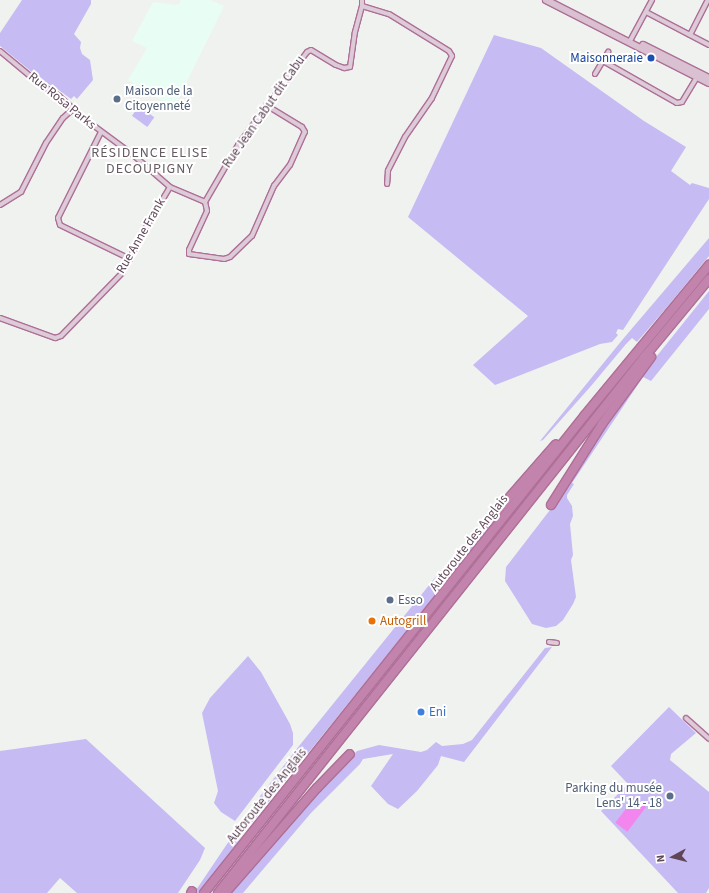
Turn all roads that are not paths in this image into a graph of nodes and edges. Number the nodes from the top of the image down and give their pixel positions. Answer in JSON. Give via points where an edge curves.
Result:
{"nodes":[{"id":1,"x":362,"y":0,"type":"edge"},
{"id":2,"x":546,"y":0,"type":"edge"},
{"id":3,"x":652,"y":0,"type":"edge"},
{"id":4,"x":708,"y":0,"type":"edge"},
{"id":5,"x":362,"y":6,"type":"junction"},
{"id":6,"x":646,"y":12,"type":"junction"},
{"id":7,"x":690,"y":35,"type":"junction"},
{"id":8,"x":630,"y":41,"type":"junction"},
{"id":9,"x":709,"y":45,"type":"edge"},
{"id":10,"x":0,"y":51,"type":"edge"},
{"id":11,"x":608,"y":52,"type":"dead end"},
{"id":12,"x":603,"y":61,"type":"junction"},
{"id":13,"x":595,"y":74,"type":"dead end"},
{"id":14,"x":698,"y":75,"type":"junction"},
{"id":15,"x":709,"y":78,"type":"edge"},
{"id":16,"x":709,"y":83,"type":"edge"},
{"id":17,"x":266,"y":105,"type":"junction"},
{"id":18,"x":73,"y":109,"type":"junction"},
{"id":19,"x":101,"y":132,"type":"junction"},
{"id":20,"x":387,"y":184,"type":"dead end"},
{"id":21,"x":170,"y":187,"type":"junction"},
{"id":22,"x":205,"y":202,"type":"junction"},
{"id":23,"x":0,"y":206,"type":"edge"},
{"id":24,"x":130,"y":259,"type":"junction"},
{"id":25,"x":709,"y":265,"type":"edge"},
{"id":26,"x":709,"y":279,"type":"edge"},
{"id":27,"x":0,"y":318,"type":"edge"},
{"id":28,"x":677,"y":318,"type":"junction"},
{"id":29,"x":585,"y":416,"type":"junction"},
{"id":30,"x":550,"y":505,"type":"dead end"},
{"id":31,"x":488,"y":522,"type":"dead end"},
{"id":32,"x":549,"y":642,"type":"dead end"},
{"id":33,"x":557,"y":643,"type":"dead end"},
{"id":34,"x":686,"y":718,"type":"dead end"},
{"id":35,"x":709,"y":739,"type":"edge"},
{"id":36,"x":350,"y":754,"type":"dead end"},
{"id":37,"x":204,"y":893,"type":"edge"},
{"id":38,"x":218,"y":893,"type":"edge"},
{"id":39,"x":225,"y":893,"type":"edge"}],
"edges":[{"from":1,"to":5,"type":"street"},
{"from":2,"to":8,"type":"main road"},
{"from":3,"to":6,"type":"street"},
{"from":4,"to":7,"type":"street"},
{"from":5,"to":17,"type":"street","name":"Rue Jean Cabut dit Cabu","via":[[350,67],[336,65],[311,50]]},
{"from":5,"to":20,"type":"street","via":[[389,14],[449,51],[452,56],[432,98],[388,171]]},
{"from":6,"to":7,"type":"street"},
{"from":6,"to":8,"type":"street"},
{"from":7,"to":9,"type":"street"},
{"from":8,"to":14,"type":"main road"},
{"from":10,"to":18,"type":"street","name":"Rue Rosa Parks"},
{"from":11,"to":12,"type":"street"},
{"from":12,"to":13,"type":"street"},
{"from":12,"to":14,"type":"street","via":[[677,103],[682,102]]},
{"from":14,"to":15,"type":"main road"},
{"from":14,"to":16,"type":"main road"},
{"from":17,"to":22,"type":"street","name":"Rue Jean Cabut dit Cabu","via":[[238,145]]},
{"from":17,"to":22,"type":"street","via":[[302,127],[305,132],[290,165],[274,186],[252,236],[230,257],[224,259],[189,254],[207,211]]},
{"from":18,"to":19,"type":"street","name":"Rue Rosa Parks"},
{"from":18,"to":23,"type":"street","via":[[63,118],[46,142],[21,192]]},
{"from":19,"to":21,"type":"street","name":"Rue Rosa Parks","via":[[135,156]]},
{"from":19,"to":24,"type":"street","via":[[58,218],[60,225]]},
{"from":21,"to":22,"type":"street","name":"Rue Rosa Parks"},
{"from":21,"to":24,"type":"street","name":"Rue Anne Frank"},
{"from":24,"to":27,"type":"street","name":"Rue Anne Frank","via":[[122,273],[61,336],[56,338]]},
{"from":25,"to":29,"type":"highway","name":"Autoroute des Anglais"},
{"from":26,"to":28,"type":"highway","name":"Autoroute des Anglais"},
{"from":28,"to":30,"type":"highway","via":[[670,333],[602,424]]},
{"from":28,"to":38,"type":"highway","name":"Autoroute des Anglais"},
{"from":29,"to":31,"type":"highway","via":[[532,470]]},
{"from":29,"to":37,"type":"highway","name":"Autoroute des Anglais"},
{"from":32,"to":33,"type":"street"},
{"from":34,"to":35,"type":"street"},
{"from":36,"to":39,"type":"highway"}]}
